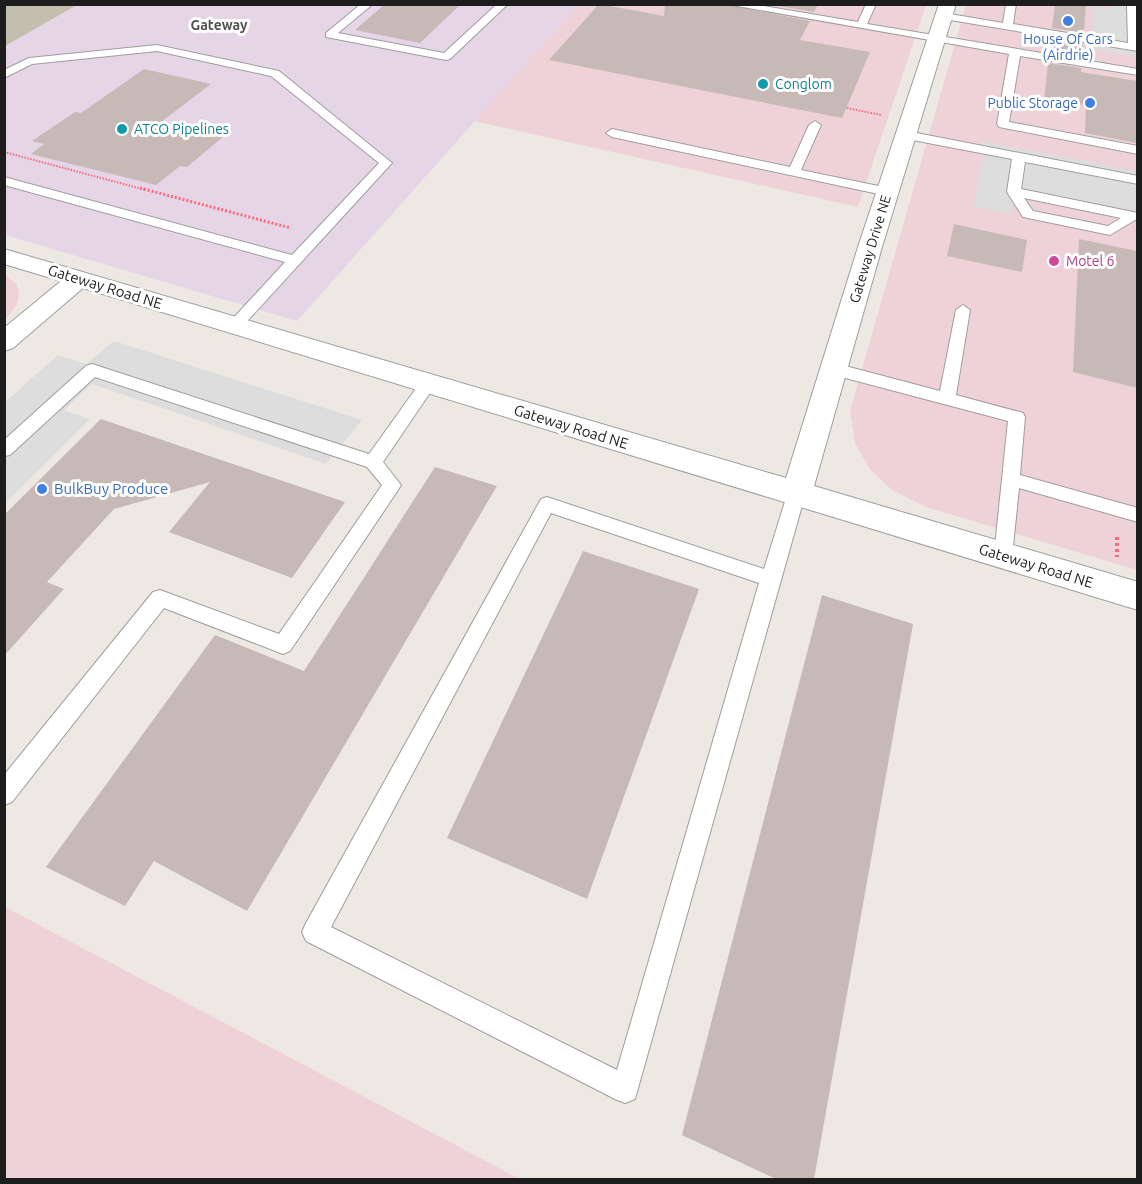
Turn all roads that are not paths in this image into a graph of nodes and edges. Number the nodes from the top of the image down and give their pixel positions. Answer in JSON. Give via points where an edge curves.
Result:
{"nodes":[{"id":1,"x":368,"y":4,"type":"edge"},
{"id":2,"x":503,"y":4,"type":"edge"},
{"id":3,"x":731,"y":4,"type":"edge"},
{"id":4,"x":871,"y":4,"type":"edge"},
{"id":5,"x":1011,"y":4,"type":"edge"},
{"id":6,"x":1137,"y":7,"type":"edge"},
{"id":7,"x":943,"y":20,"type":"edge"},
{"id":8,"x":1135,"y":25,"type":"edge"},
{"id":9,"x":861,"y":26,"type":"junction"},
{"id":10,"x":1008,"y":27,"type":"junction"},
{"id":11,"x":1135,"y":47,"type":"edge"},
{"id":12,"x":1015,"y":52,"type":"junction"},
{"id":13,"x":1137,"y":72,"type":"edge"},
{"id":14,"x":4,"y":75,"type":"edge"},
{"id":15,"x":815,"y":125,"type":"dead end"},
{"id":16,"x":612,"y":133,"type":"dead end"},
{"id":17,"x":906,"y":135,"type":"junction"},
{"id":18,"x":1137,"y":150,"type":"edge"},
{"id":19,"x":1019,"y":157,"type":"junction"},
{"id":20,"x":794,"y":172,"type":"junction"},
{"id":21,"x":1137,"y":180,"type":"edge"},
{"id":22,"x":4,"y":181,"type":"edge"},
{"id":23,"x":888,"y":192,"type":"junction"},
{"id":24,"x":1014,"y":192,"type":"junction"},
{"id":25,"x":1135,"y":216,"type":"edge"},
{"id":26,"x":4,"y":256,"type":"edge"},
{"id":27,"x":295,"y":260,"type":"junction"},
{"id":28,"x":79,"y":279,"type":"junction"},
{"id":29,"x":963,"y":310,"type":"dead end"},
{"id":30,"x":234,"y":326,"type":"junction"},
{"id":31,"x":4,"y":342,"type":"edge"},
{"id":32,"x":834,"y":369,"type":"junction"},
{"id":33,"x":428,"y":384,"type":"junction"},
{"id":34,"x":947,"y":398,"type":"junction"},
{"id":35,"x":4,"y":450,"type":"edge"},
{"id":36,"x":373,"y":462,"type":"junction"},
{"id":37,"x":1011,"y":479,"type":"junction"},
{"id":38,"x":796,"y":495,"type":"junction"},
{"id":39,"x":1137,"y":515,"type":"edge"},
{"id":40,"x":1003,"y":556,"type":"junction"},
{"id":41,"x":770,"y":579,"type":"junction"},
{"id":42,"x":1127,"y":593,"type":"edge"},
{"id":43,"x":4,"y":794,"type":"edge"}],
"edges":[{"from":1,"to":2,"type":"lane","via":[[330,35],[446,57]]},
{"from":3,"to":9,"type":"lane"},
{"from":4,"to":9,"type":"lane"},
{"from":5,"to":10,"type":"lane"},
{"from":6,"to":8,"type":"lane","via":[[1132,6]]},
{"from":7,"to":9,"type":"lane"},
{"from":7,"to":10,"type":"lane"},
{"from":7,"to":12,"type":"lane"},
{"from":7,"to":17,"type":"street","name":"Gateway Drive NE"},
{"from":8,"to":11,"type":"lane"},
{"from":10,"to":11,"type":"lane"},
{"from":12,"to":13,"type":"lane"},
{"from":12,"to":18,"type":"lane","via":[[1003,124]]},
{"from":14,"to":27,"type":"lane","via":[[29,61],[157,48],[275,73],[386,163]]},
{"from":15,"to":20,"type":"lane"},
{"from":16,"to":20,"type":"lane"},
{"from":17,"to":19,"type":"lane"},
{"from":17,"to":23,"type":"street","name":"Gateway Drive NE"},
{"from":19,"to":21,"type":"lane"},
{"from":19,"to":24,"type":"lane"},
{"from":20,"to":23,"type":"lane"},
{"from":22,"to":27,"type":"lane"},
{"from":23,"to":32,"type":"street","name":"Gateway Drive NE"},
{"from":24,"to":25,"type":"lane"},
{"from":24,"to":25,"type":"lane","via":[[1028,214],[1110,231]]},
{"from":26,"to":28,"type":"street","name":"Gateway Road NE"},
{"from":27,"to":30,"type":"lane"},
{"from":28,"to":30,"type":"street","name":"Gateway Road NE"},
{"from":28,"to":31,"type":"street"},
{"from":29,"to":34,"type":"lane"},
{"from":30,"to":33,"type":"street","name":"Gateway Road NE"},
{"from":32,"to":34,"type":"lane"},
{"from":32,"to":38,"type":"street","name":"Gateway Drive NE"},
{"from":33,"to":36,"type":"lane"},
{"from":33,"to":38,"type":"street","name":"Gateway Road NE"},
{"from":34,"to":37,"type":"lane","via":[[1017,417]]},
{"from":35,"to":36,"type":"lane","via":[[92,370]]},
{"from":36,"to":43,"type":"lane","via":[[392,484],[283,645],[160,598]]},
{"from":37,"to":39,"type":"lane"},
{"from":37,"to":40,"type":"lane"},
{"from":38,"to":40,"type":"street","name":"Gateway Road NE"},
{"from":38,"to":41,"type":"lane"},
{"from":40,"to":42,"type":"street","name":"Gateway Road NE"},
{"from":41,"to":41,"type":"lane","via":[[625,1089],[315,932],[547,504]]}]}
